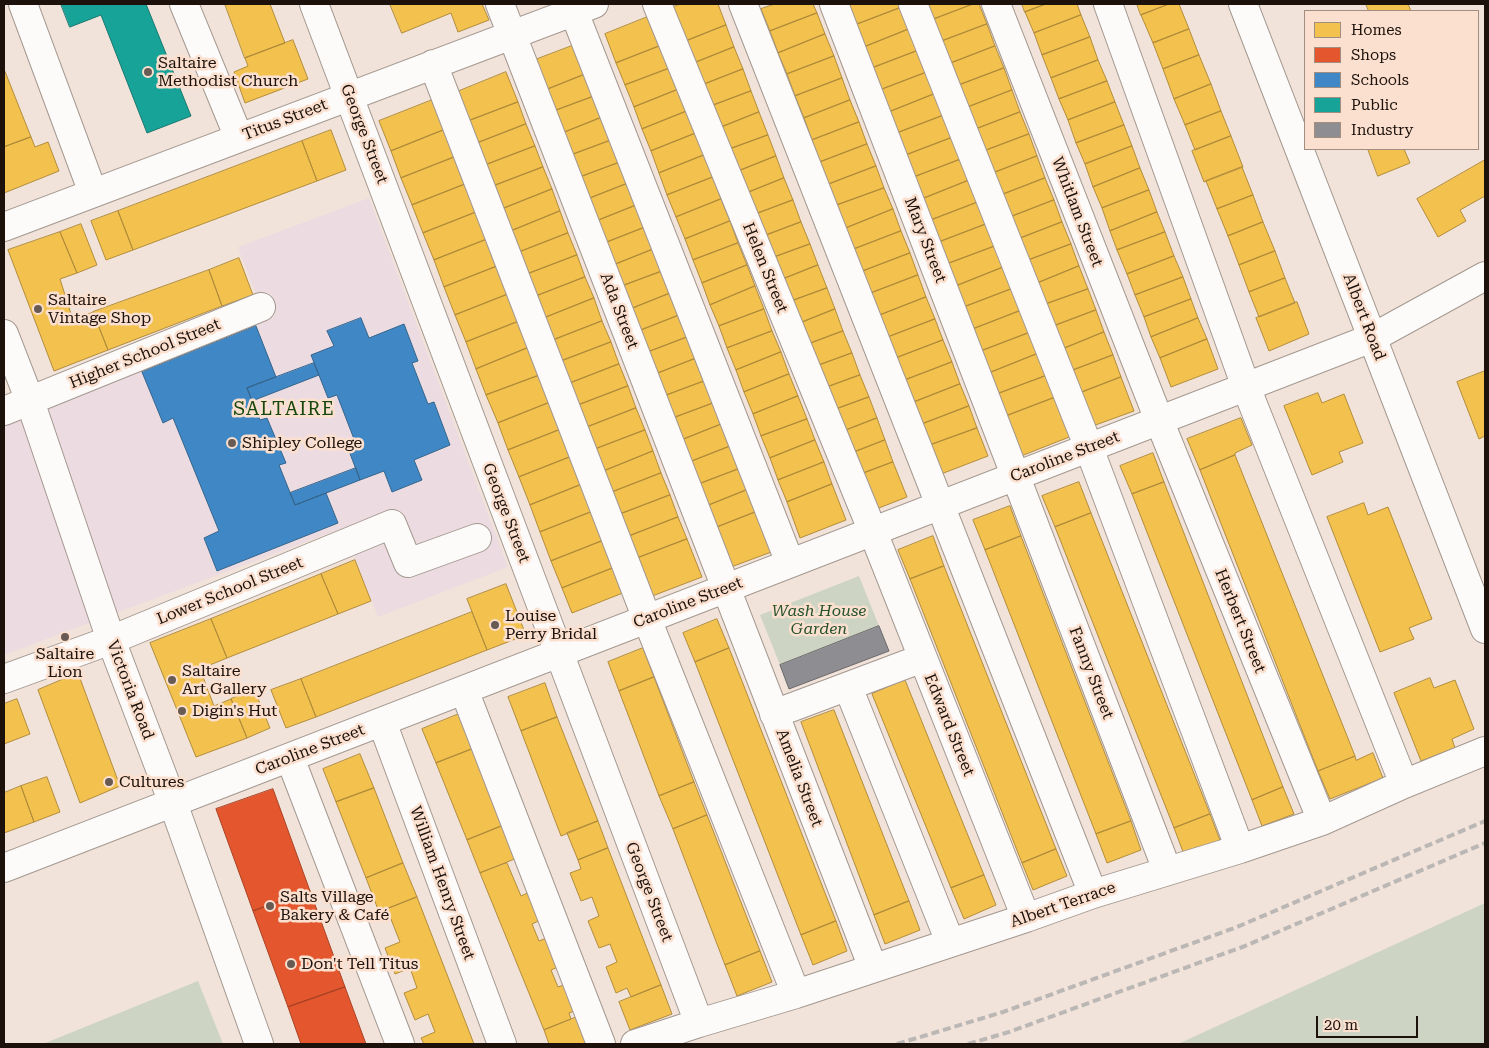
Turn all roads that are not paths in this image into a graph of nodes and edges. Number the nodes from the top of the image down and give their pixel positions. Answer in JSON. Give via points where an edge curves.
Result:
{"nodes":[{"id":1,"x":23,"y":4,"type":"edge"},
{"id":2,"x":184,"y":4,"type":"edge"},
{"id":3,"x":314,"y":4,"type":"edge"},
{"id":4,"x":500,"y":4,"type":"edge"},
{"id":5,"x":656,"y":4,"type":"edge"},
{"id":6,"x":743,"y":4,"type":"edge"},
{"id":7,"x":834,"y":4,"type":"edge"},
{"id":8,"x":913,"y":4,"type":"edge"},
{"id":9,"x":996,"y":4,"type":"edge"},
{"id":10,"x":1108,"y":4,"type":"edge"},
{"id":11,"x":1243,"y":4,"type":"edge"},
{"id":12,"x":584,"y":8,"type":"edge"},
{"id":13,"x":512,"y":34,"type":"junction"},
{"id":14,"x":433,"y":64,"type":"junction"},
{"id":15,"x":350,"y":96,"type":"junction"},
{"id":16,"x":239,"y":138,"type":"junction"},
{"id":17,"x":93,"y":193,"type":"junction"},
{"id":18,"x":4,"y":227,"type":"edge"},
{"id":19,"x":1485,"y":276,"type":"edge"},
{"id":20,"x":261,"y":307,"type":"dead end"},
{"id":21,"x":4,"y":334,"type":"edge"},
{"id":22,"x":1372,"y":338,"type":"junction"},
{"id":23,"x":1246,"y":387,"type":"junction"},
{"id":24,"x":30,"y":401,"type":"junction"},
{"id":25,"x":4,"y":411,"type":"edge"},
{"id":26,"x":1159,"y":420,"type":"junction"},
{"id":27,"x":1089,"y":448,"type":"junction"},
{"id":28,"x":1015,"y":476,"type":"junction"},
{"id":29,"x":940,"y":505,"type":"junction"},
{"id":30,"x":873,"y":532,"type":"junction"},
{"id":31,"x":477,"y":538,"type":"dead end"},
{"id":32,"x":790,"y":563,"type":"junction"},
{"id":33,"x":726,"y":588,"type":"junction"},
{"id":34,"x":1480,"y":601,"type":"edge"},
{"id":35,"x":647,"y":619,"type":"junction"},
{"id":36,"x":1485,"y":630,"type":"edge"},
{"id":37,"x":110,"y":640,"type":"junction"},
{"id":38,"x":558,"y":654,"type":"junction"},
{"id":39,"x":923,"y":658,"type":"junction"},
{"id":40,"x":4,"y":679,"type":"edge"},
{"id":41,"x":848,"y":686,"type":"junction"},
{"id":42,"x":464,"y":690,"type":"junction"},
{"id":43,"x":774,"y":714,"type":"junction"},
{"id":44,"x":382,"y":722,"type":"junction"},
{"id":45,"x":1485,"y":751,"type":"edge"},
{"id":46,"x":290,"y":758,"type":"junction"},
{"id":47,"x":1404,"y":784,"type":"junction"},
{"id":48,"x":172,"y":803,"type":"junction"},
{"id":49,"x":1322,"y":821,"type":"junction"},
{"id":50,"x":1240,"y":849,"type":"junction"},
{"id":51,"x":4,"y":868,"type":"edge"},
{"id":52,"x":1167,"y":870,"type":"junction"},
{"id":53,"x":1094,"y":894,"type":"junction"},
{"id":54,"x":1026,"y":918,"type":"junction"},
{"id":55,"x":950,"y":942,"type":"junction"},
{"id":56,"x":873,"y":968,"type":"junction"},
{"id":57,"x":796,"y":994,"type":"junction"},
{"id":58,"x":699,"y":1023,"type":"junction"},
{"id":59,"x":258,"y":1044,"type":"edge"},
{"id":60,"x":400,"y":1044,"type":"edge"},
{"id":61,"x":502,"y":1044,"type":"edge"},
{"id":62,"x":601,"y":1044,"type":"edge"},
{"id":63,"x":635,"y":1044,"type":"edge"}],
"edges":[{"from":1,"to":17,"type":"street"},
{"from":2,"to":16,"type":"street"},
{"from":3,"to":15,"type":"street","name":"George Street"},
{"from":4,"to":13,"type":"street","name":"Ada Street"},
{"from":5,"to":30,"type":"street","name":"Helen Street"},
{"from":6,"to":29,"type":"street"},
{"from":7,"to":28,"type":"street","name":"Mary Street"},
{"from":8,"to":27,"type":"street"},
{"from":9,"to":26,"type":"street","name":"Whitlam Street"},
{"from":10,"to":23,"type":"street"},
{"from":11,"to":22,"type":"street","name":"Albert Road"},
{"from":12,"to":13,"type":"street","name":"Titus Street"},
{"from":12,"to":32,"type":"street"},
{"from":13,"to":14,"type":"street","name":"Titus Street"},
{"from":13,"to":33,"type":"street","name":"Ada Street"},
{"from":14,"to":15,"type":"street","name":"Titus Street"},
{"from":14,"to":35,"type":"street"},
{"from":15,"to":16,"type":"street","name":"Titus Street"},
{"from":15,"to":38,"type":"street","name":"George Street"},
{"from":16,"to":17,"type":"street","name":"Titus Street"},
{"from":17,"to":18,"type":"street","name":"Titus Street"},
{"from":19,"to":22,"type":"street","name":"Caroline Street"},
{"from":20,"to":24,"type":"street","name":"Higher School Street"},
{"from":21,"to":24,"type":"street","name":"Victoria Road"},
{"from":22,"to":23,"type":"street","name":"Caroline Street"},
{"from":22,"to":34,"type":"street","name":"Albert Road"},
{"from":23,"to":26,"type":"street","name":"Caroline Street"},
{"from":23,"to":47,"type":"street"},
{"from":24,"to":25,"type":"street","name":"Higher School Street"},
{"from":24,"to":37,"type":"street","name":"Victoria Road"},
{"from":26,"to":27,"type":"street","name":"Caroline Street"},
{"from":26,"to":49,"type":"street","name":"Herbert Street"},
{"from":27,"to":28,"type":"street","name":"Caroline Street"},
{"from":27,"to":50,"type":"street"},
{"from":28,"to":29,"type":"street","name":"Caroline Street"},
{"from":28,"to":52,"type":"street","name":"Fanny Street"},
{"from":29,"to":30,"type":"street","name":"Caroline Street"},
{"from":29,"to":53,"type":"street"},
{"from":30,"to":32,"type":"street","name":"Caroline Street"},
{"from":30,"to":39,"type":"street","name":"Edward Street"},
{"from":31,"to":37,"type":"street","name":"Lower School Street","via":[[408,563],[392,524]]},
{"from":32,"to":33,"type":"street","name":"Caroline Street"},
{"from":33,"to":35,"type":"street","name":"Caroline Street"},
{"from":33,"to":43,"type":"street","name":"Amelia Street"},
{"from":34,"to":36,"type":"street","name":"Albert Road"},
{"from":35,"to":38,"type":"street","name":"Caroline Street"},
{"from":35,"to":57,"type":"street"},
{"from":37,"to":40,"type":"street","name":"Lower School Street"},
{"from":37,"to":48,"type":"street","name":"Victoria Road"},
{"from":38,"to":42,"type":"street","name":"Caroline Street"},
{"from":38,"to":58,"type":"street","name":"George Street"},
{"from":39,"to":41,"type":"street"},
{"from":39,"to":54,"type":"street","name":"Edward Street"},
{"from":41,"to":43,"type":"street"},
{"from":41,"to":55,"type":"street"},
{"from":42,"to":44,"type":"street","name":"Caroline Street"},
{"from":42,"to":62,"type":"street"},
{"from":43,"to":56,"type":"street","name":"Amelia Street"},
{"from":44,"to":46,"type":"street","name":"Caroline Street"},
{"from":44,"to":61,"type":"street","name":"William Henry Street"},
{"from":45,"to":47,"type":"street","name":"Albert Terrace"},
{"from":46,"to":48,"type":"street","name":"Caroline Street"},
{"from":46,"to":60,"type":"street"},
{"from":47,"to":49,"type":"street","name":"Albert Terrace"},
{"from":48,"to":51,"type":"street","name":"Caroline Street"},
{"from":48,"to":59,"type":"street","name":"Victoria Road"},
{"from":49,"to":50,"type":"street","name":"Albert Terrace"},
{"from":50,"to":52,"type":"street","name":"Albert Terrace"},
{"from":52,"to":53,"type":"street","name":"Albert Terrace"},
{"from":53,"to":54,"type":"street","name":"Albert Terrace"},
{"from":54,"to":55,"type":"street","name":"Albert Terrace"},
{"from":55,"to":56,"type":"street","name":"Albert Terrace"},
{"from":56,"to":57,"type":"street","name":"Albert Terrace"},
{"from":57,"to":58,"type":"street","name":"Albert Terrace"},
{"from":58,"to":63,"type":"street","name":"Albert Terrace"}]}
